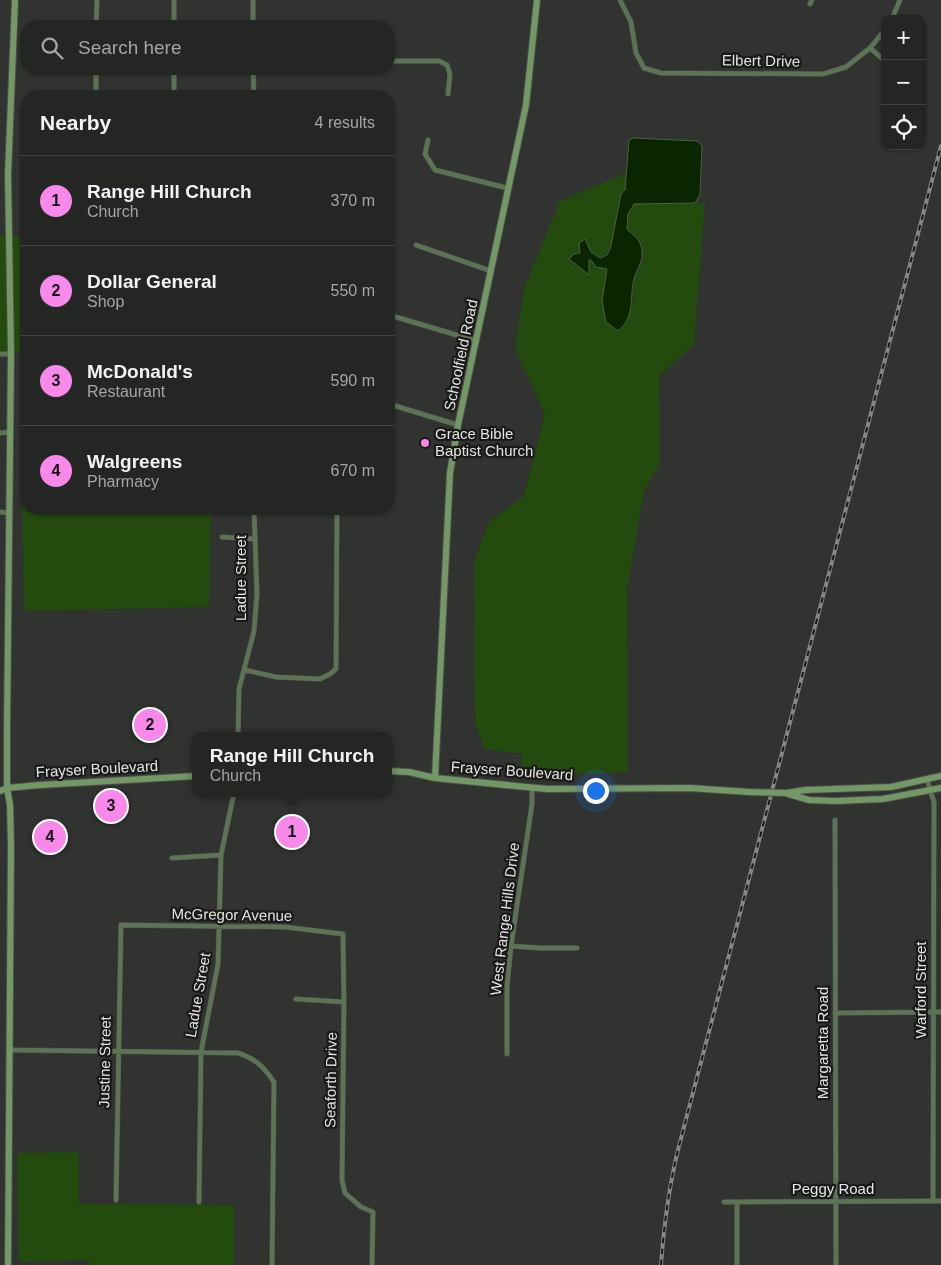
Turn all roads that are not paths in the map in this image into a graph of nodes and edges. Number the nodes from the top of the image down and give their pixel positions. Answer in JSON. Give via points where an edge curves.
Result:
{"nodes":[{"id":1,"x":15,"y":0,"type":"edge"},
{"id":2,"x":96,"y":0,"type":"edge"},
{"id":3,"x":174,"y":0,"type":"edge"},
{"id":4,"x":253,"y":0,"type":"edge"},
{"id":5,"x":537,"y":0,"type":"edge"},
{"id":6,"x":620,"y":0,"type":"edge"},
{"id":7,"x":900,"y":0,"type":"edge"},
{"id":8,"x":894,"y":15,"type":"edge"},
{"id":9,"x":96,"y":20,"type":"edge"},
{"id":10,"x":174,"y":20,"type":"edge"},
{"id":11,"x":253,"y":20,"type":"edge"},
{"id":12,"x":881,"y":35,"type":"edge"},
{"id":13,"x":870,"y":48,"type":"junction"},
{"id":14,"x":884,"y":60,"type":"edge"},
{"id":15,"x":395,"y":61,"type":"edge"},
{"id":16,"x":96,"y":75,"type":"edge"},
{"id":17,"x":174,"y":75,"type":"edge"},
{"id":18,"x":253,"y":75,"type":"edge"},
{"id":19,"x":96,"y":90,"type":"edge"},
{"id":20,"x":174,"y":90,"type":"edge"},
{"id":21,"x":254,"y":90,"type":"edge"},
{"id":22,"x":448,"y":94,"type":"dead end"},
{"id":23,"x":428,"y":140,"type":"dead end"},
{"id":24,"x":508,"y":188,"type":"junction"},
{"id":25,"x":416,"y":245,"type":"dead end"},
{"id":26,"x":491,"y":271,"type":"junction"},
{"id":27,"x":395,"y":317,"type":"edge"},
{"id":28,"x":477,"y":342,"type":"junction"},
{"id":29,"x":0,"y":354,"type":"edge"},
{"id":30,"x":11,"y":354,"type":"junction"},
{"id":31,"x":395,"y":406,"type":"edge"},
{"id":32,"x":458,"y":425,"type":"junction"},
{"id":33,"x":11,"y":432,"type":"junction"},
{"id":34,"x":0,"y":433,"type":"edge"},
{"id":35,"x":0,"y":512,"type":"edge"},
{"id":36,"x":9,"y":513,"type":"junction"},
{"id":37,"x":254,"y":515,"type":"edge"},
{"id":38,"x":337,"y":515,"type":"edge"},
{"id":39,"x":222,"y":537,"type":"dead end"},
{"id":40,"x":254,"y":539,"type":"junction"},
{"id":41,"x":245,"y":670,"type":"junction"},
{"id":42,"x":238,"y":732,"type":"edge"},
{"id":43,"x":392,"y":771,"type":"edge"},
{"id":44,"x":192,"y":776,"type":"edge"},
{"id":45,"x":941,"y":776,"type":"edge"},
{"id":46,"x":435,"y":778,"type":"junction"},
{"id":47,"x":927,"y":780,"type":"junction"},
{"id":48,"x":532,"y":787,"type":"junction"},
{"id":49,"x":7,"y":788,"type":"junction"},
{"id":50,"x":941,"y":788,"type":"edge"},
{"id":51,"x":0,"y":791,"type":"edge"},
{"id":52,"x":930,"y":791,"type":"junction"},
{"id":53,"x":786,"y":793,"type":"junction"},
{"id":54,"x":233,"y":797,"type":"edge"},
{"id":55,"x":934,"y":802,"type":"junction"},
{"id":56,"x":941,"y":802,"type":"edge"},
{"id":57,"x":835,"y":820,"type":"dead end"},
{"id":58,"x":220,"y":856,"type":"junction"},
{"id":59,"x":172,"y":858,"type":"dead end"},
{"id":60,"x":121,"y":925,"type":"joint"},
{"id":61,"x":220,"y":926,"type":"junction"},
{"id":62,"x":343,"y":934,"type":"joint"},
{"id":63,"x":511,"y":946,"type":"junction"},
{"id":64,"x":577,"y":948,"type":"dead end"},
{"id":65,"x":296,"y":999,"type":"dead end"},
{"id":66,"x":344,"y":1002,"type":"junction"},
{"id":67,"x":933,"y":1012,"type":"junction"},
{"id":68,"x":941,"y":1012,"type":"edge"},
{"id":69,"x":836,"y":1013,"type":"junction"},
{"id":70,"x":10,"y":1050,"type":"junction"},
{"id":71,"x":118,"y":1052,"type":"junction"},
{"id":72,"x":201,"y":1052,"type":"junction"},
{"id":73,"x":507,"y":1054,"type":"dead end"},
{"id":74,"x":116,"y":1200,"type":"dead end"},
{"id":75,"x":836,"y":1201,"type":"junction"},
{"id":76,"x":933,"y":1201,"type":"junction"},
{"id":77,"x":941,"y":1201,"type":"edge"},
{"id":78,"x":199,"y":1202,"type":"dead end"},
{"id":79,"x":724,"y":1202,"type":"dead end"},
{"id":80,"x":737,"y":1202,"type":"junction"},
{"id":81,"x":8,"y":1265,"type":"edge"},
{"id":82,"x":272,"y":1265,"type":"edge"},
{"id":83,"x":372,"y":1265,"type":"edge"},
{"id":84,"x":737,"y":1265,"type":"edge"},
{"id":85,"x":836,"y":1265,"type":"edge"}],
"edges":[{"from":1,"to":30,"type":"main road","via":[[8,175]]},
{"from":2,"to":9,"type":"street"},
{"from":3,"to":10,"type":"street"},
{"from":4,"to":11,"type":"street"},
{"from":5,"to":24,"type":"main road","name":"Schoolfield Road","via":[[526,105]]},
{"from":6,"to":13,"type":"street","name":"Elbert Drive","via":[[631,22],[636,53],[644,68],[661,73],[823,74],[846,67]]},
{"from":7,"to":8,"type":"street"},
{"from":12,"to":13,"type":"street","name":"Elbert Drive"},
{"from":13,"to":14,"type":"street"},
{"from":15,"to":22,"type":"street","via":[[439,61],[447,65],[450,74]]},
{"from":16,"to":19,"type":"street"},
{"from":17,"to":20,"type":"street"},
{"from":18,"to":21,"type":"street"},
{"from":23,"to":24,"type":"street","via":[[425,154],[435,170]]},
{"from":24,"to":26,"type":"main road","name":"Schoolfield Road"},
{"from":25,"to":26,"type":"street"},
{"from":26,"to":28,"type":"main road","name":"Schoolfield Road"},
{"from":27,"to":28,"type":"street"},
{"from":28,"to":32,"type":"main road","name":"Schoolfield Road"},
{"from":29,"to":30,"type":"street"},
{"from":30,"to":33,"type":"main road"},
{"from":31,"to":32,"type":"street"},
{"from":32,"to":46,"type":"main road","name":"Schoolfield Road","via":[[450,473]]},
{"from":33,"to":34,"type":"street"},
{"from":33,"to":36,"type":"main road"},
{"from":35,"to":36,"type":"street"},
{"from":36,"to":49,"type":"main road"},
{"from":37,"to":40,"type":"street","name":"Ladue Street"},
{"from":38,"to":41,"type":"street","via":[[336,669],[320,679],[276,677]]},
{"from":39,"to":40,"type":"street"},
{"from":40,"to":41,"type":"street","name":"Ladue Street","via":[[256,603],[254,631]]},
{"from":41,"to":42,"type":"street","name":"Ladue Street","via":[[239,689]]},
{"from":43,"to":46,"type":"main road","name":"Frayser Boulevard"},
{"from":44,"to":49,"type":"main road","name":"Frayser Boulevard"},
{"from":45,"to":47,"type":"main road"},
{"from":46,"to":48,"type":"main road","name":"Frayser Boulevard"},
{"from":47,"to":52,"type":"street","name":"Warford Street"},
{"from":47,"to":53,"type":"main road","via":[[891,787]]},
{"from":48,"to":53,"type":"main road","name":"Frayser Boulevard","bridge":true,"via":[[690,788]]},
{"from":48,"to":63,"type":"street","name":"West Range Hills Drive"},
{"from":49,"to":51,"type":"main road","name":"Frayser Boulevard"},
{"from":49,"to":70,"type":"main road","via":[[12,846]]},
{"from":50,"to":52,"type":"main road"},
{"from":52,"to":53,"type":"main road","via":[[835,801],[809,800]]},
{"from":52,"to":55,"type":"street","name":"Warford Street"},
{"from":54,"to":58,"type":"street","name":"Ladue Street"},
{"from":55,"to":56,"type":"street"},
{"from":55,"to":67,"type":"street","name":"Warford Street"},
{"from":57,"to":69,"type":"street","name":"Margaretta Road"},
{"from":58,"to":59,"type":"street"},
{"from":58,"to":61,"type":"street","name":"Ladue Street"},
{"from":60,"to":61,"type":"street","name":"McGregor Avenue"},
{"from":60,"to":71,"type":"street","name":"Justine Street"},
{"from":61,"to":62,"type":"street","name":"McGregor Avenue"},
{"from":61,"to":72,"type":"street","name":"Ladue Street","via":[[218,964]]},
{"from":62,"to":66,"type":"street","name":"Seaforth Drive"},
{"from":63,"to":64,"type":"street"},
{"from":63,"to":73,"type":"street","name":"West Range Hills Drive"},
{"from":65,"to":66,"type":"street"},
{"from":66,"to":83,"type":"street","name":"Seaforth Drive","via":[[342,1180],[345,1193],[361,1207],[373,1212]]},
{"from":67,"to":68,"type":"street"},
{"from":67,"to":69,"type":"street"},
{"from":67,"to":76,"type":"street","name":"Warford Street"},
{"from":69,"to":75,"type":"street","name":"Margaretta Road"},
{"from":70,"to":71,"type":"street"},
{"from":70,"to":81,"type":"main road"},
{"from":71,"to":72,"type":"street"},
{"from":71,"to":74,"type":"street","name":"Justine Street"},
{"from":72,"to":78,"type":"street","name":"Ladue Street"},
{"from":72,"to":82,"type":"street","via":[[238,1053],[250,1057],[274,1082]]},
{"from":75,"to":76,"type":"street","name":"Peggy Road"},
{"from":75,"to":80,"type":"street","name":"Peggy Road"},
{"from":75,"to":85,"type":"street","name":"Margaretta Road"},
{"from":76,"to":77,"type":"street","name":"Peggy Road"},
{"from":79,"to":80,"type":"street","name":"Peggy Road"},
{"from":80,"to":84,"type":"street"}]}
